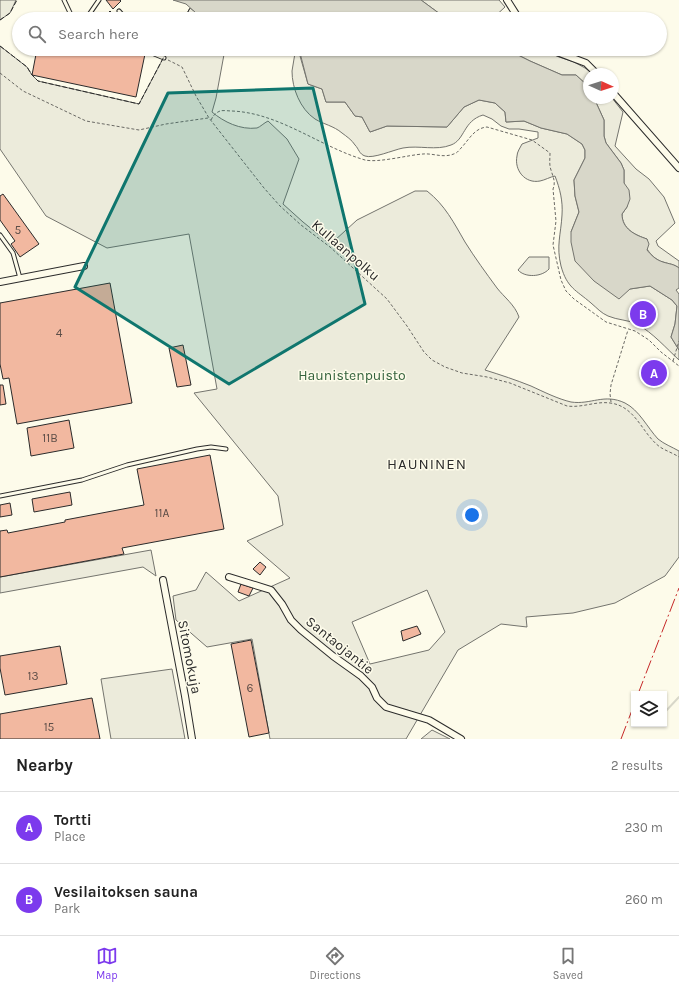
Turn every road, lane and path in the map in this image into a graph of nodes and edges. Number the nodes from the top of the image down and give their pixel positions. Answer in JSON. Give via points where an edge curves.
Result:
{"nodes":[{"id":1,"x":64,"y":0,"type":"edge"},
{"id":2,"x":99,"y":0,"type":"edge"},
{"id":3,"x":507,"y":0,"type":"edge"},
{"id":4,"x":70,"y":12,"type":"edge"},
{"id":5,"x":91,"y":12,"type":"edge"},
{"id":6,"x":515,"y":12,"type":"edge"},
{"id":7,"x":159,"y":56,"type":"edge"},
{"id":8,"x":568,"y":56,"type":"edge"},
{"id":9,"x":164,"y":58,"type":"joint"},
{"id":10,"x":591,"y":68,"type":"edge"},
{"id":11,"x":0,"y":73,"type":"edge"},
{"id":12,"x":619,"y":100,"type":"edge"},
{"id":13,"x":209,"y":118,"type":"junction"},
{"id":14,"x":211,"y":120,"type":"junction"},
{"id":15,"x":679,"y":168,"type":"edge"},
{"id":16,"x":0,"y":235,"type":"edge"},
{"id":17,"x":84,"y":266,"type":"dead end"},
{"id":18,"x":20,"y":278,"type":"junction"},
{"id":19,"x":0,"y":282,"type":"edge"},
{"id":20,"x":628,"y":329,"type":"junction"},
{"id":21,"x":679,"y":341,"type":"edge"},
{"id":22,"x":673,"y":361,"type":"junction"},
{"id":23,"x":679,"y":366,"type":"edge"},
{"id":24,"x":611,"y":403,"type":"junction"},
{"id":25,"x":226,"y":449,"type":"dead end"},
{"id":26,"x":679,"y":457,"type":"edge"},
{"id":27,"x":0,"y":496,"type":"edge"},
{"id":28,"x":229,"y":577,"type":"dead end"},
{"id":29,"x":163,"y":580,"type":"dead end"},
{"id":30,"x":192,"y":739,"type":"edge"},
{"id":31,"x":461,"y":739,"type":"edge"}],
"edges":[{"from":1,"to":4,"type":"lane"},
{"from":2,"to":5,"type":"lane"},
{"from":3,"to":6,"type":"street"},
{"from":7,"to":9,"type":"lane"},
{"from":8,"to":10,"type":"street","via":[[586,63]]},
{"from":9,"to":13,"type":"path","name":"Kullaanpolku","via":[[182,67]]},
{"from":11,"to":13,"type":"path","via":[[23,92],[86,121],[139,130]]},
{"from":12,"to":15,"type":"street"},
{"from":13,"to":14,"type":"path","name":"Kullaanpolku"},
{"from":14,"to":20,"type":"path","via":[[214,114],[221,111],[257,114],[368,160],[423,154],[448,156],[457,153],[475,131],[487,127],[532,140],[550,154],[550,169],[555,185],[553,189],[556,221],[553,245],[566,291],[606,322]]},
{"from":14,"to":24,"type":"path","name":"Kullaanpolku","via":[[280,206],[387,299],[432,360],[462,373],[510,383],[568,406]]},
{"from":16,"to":18,"type":"lane","via":[[13,253]]},
{"from":17,"to":18,"type":"street"},
{"from":18,"to":19,"type":"street"},
{"from":20,"to":22,"type":"path","via":[[649,340]]},
{"from":20,"to":24,"type":"path","via":[[611,385]]},
{"from":21,"to":22,"type":"path"},
{"from":22,"to":23,"type":"path"},
{"from":24,"to":26,"type":"path","via":[[632,414],[650,438],[660,447]]},
{"from":25,"to":27,"type":"lane","via":[[197,449],[127,465],[82,480]]},
{"from":28,"to":31,"type":"street","name":"Santaojantie","via":[[271,590],[291,620],[361,676],[386,708],[429,720]]},
{"from":29,"to":30,"type":"street","name":"Sitomokuja"}]}
